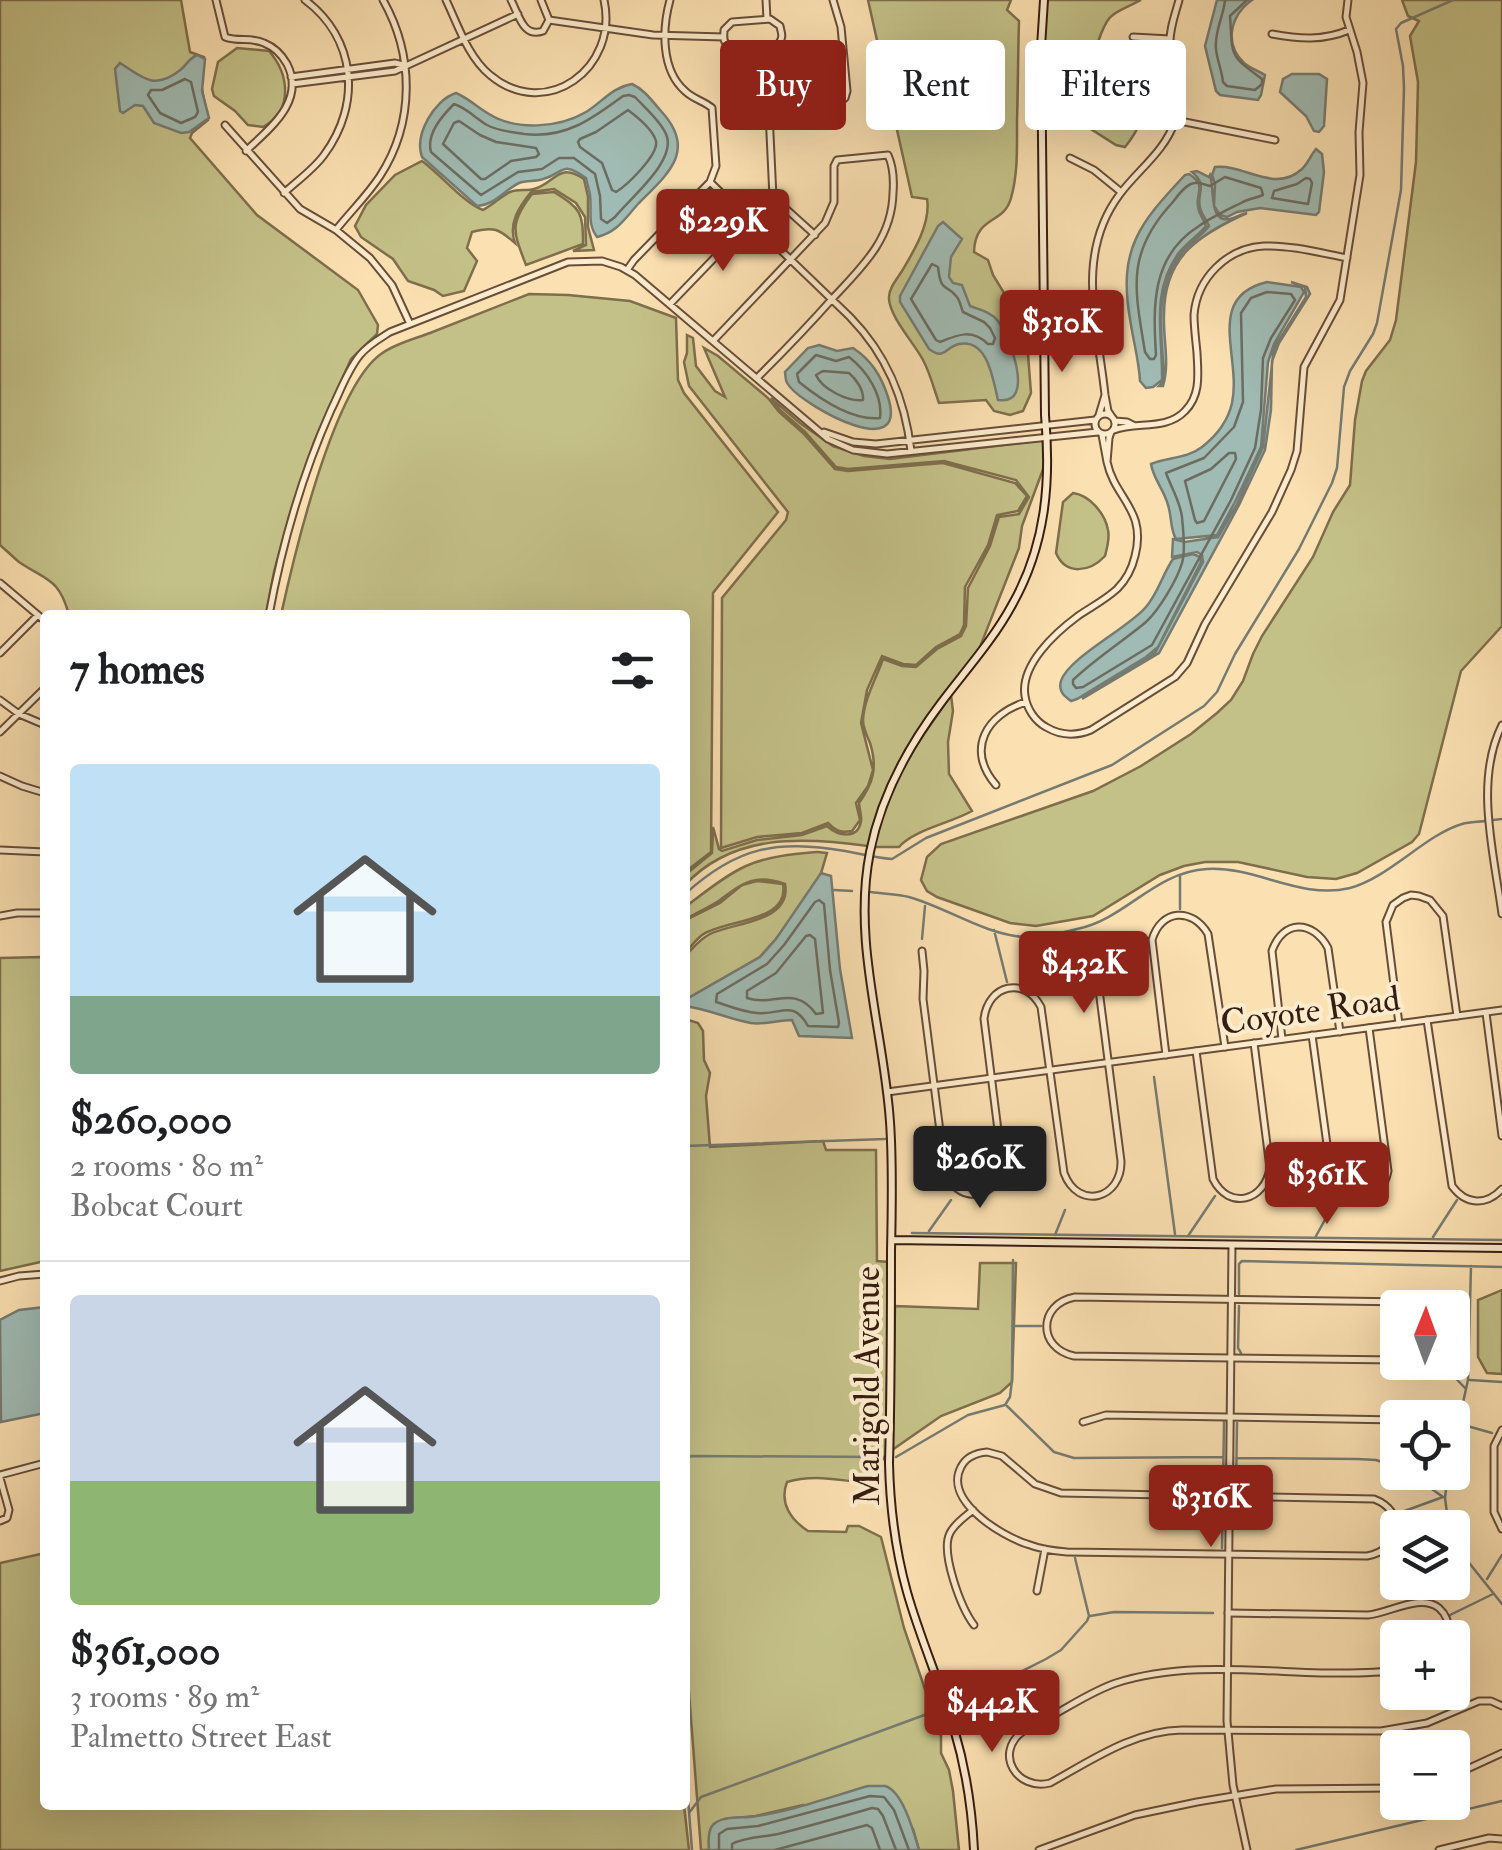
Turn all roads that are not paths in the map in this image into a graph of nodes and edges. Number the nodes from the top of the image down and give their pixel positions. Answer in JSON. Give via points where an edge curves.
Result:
{"nodes":[{"id":1,"x":216,"y":0,"type":"edge"},
{"id":2,"x":305,"y":0,"type":"edge"},
{"id":3,"x":382,"y":0,"type":"edge"},
{"id":4,"x":446,"y":0,"type":"edge"},
{"id":5,"x":511,"y":0,"type":"edge"},
{"id":6,"x":542,"y":0,"type":"edge"},
{"id":7,"x":604,"y":0,"type":"edge"},
{"id":8,"x":670,"y":0,"type":"edge"},
{"id":9,"x":766,"y":0,"type":"edge"},
{"id":10,"x":833,"y":0,"type":"edge"},
{"id":11,"x":1044,"y":0,"type":"edge"},
{"id":12,"x":1179,"y":0,"type":"edge"},
{"id":13,"x":1348,"y":0,"type":"edge"},
{"id":14,"x":518,"y":14,"type":"junction"},
{"id":15,"x":767,"y":19,"type":"junction"},
{"id":16,"x":550,"y":20,"type":"junction"},
{"id":17,"x":606,"y":28,"type":"junction"},
{"id":18,"x":1349,"y":30,"type":"junction"},
{"id":19,"x":1272,"y":34,"type":"dead end"},
{"id":20,"x":666,"y":36,"type":"junction"},
{"id":21,"x":724,"y":37,"type":"junction"},
{"id":22,"x":1133,"y":37,"type":"dead end"},
{"id":23,"x":1170,"y":39,"type":"joint"},
{"id":24,"x":465,"y":40,"type":"junction"},
{"id":25,"x":725,"y":40,"type":"edge"},
{"id":26,"x":780,"y":40,"type":"edge"},
{"id":27,"x":842,"y":40,"type":"edge"},
{"id":28,"x":406,"y":66,"type":"junction"},
{"id":29,"x":350,"y":73,"type":"junction"},
{"id":30,"x":292,"y":80,"type":"junction"},
{"id":31,"x":1186,"y":122,"type":"edge"},
{"id":32,"x":225,"y":124,"type":"dead end"},
{"id":33,"x":771,"y":130,"type":"edge"},
{"id":34,"x":1169,"y":130,"type":"edge"},
{"id":35,"x":1275,"y":140,"type":"dead end"},
{"id":36,"x":246,"y":151,"type":"junction"},
{"id":37,"x":1070,"y":158,"type":"dead end"},
{"id":38,"x":710,"y":182,"type":"junction"},
{"id":39,"x":1122,"y":192,"type":"junction"},
{"id":40,"x":284,"y":193,"type":"junction"},
{"id":41,"x":773,"y":197,"type":"junction"},
{"id":42,"x":750,"y":220,"type":"junction"},
{"id":43,"x":336,"y":230,"type":"junction"},
{"id":44,"x":814,"y":235,"type":"junction"},
{"id":45,"x":1347,"y":258,"type":"junction"},
{"id":46,"x":790,"y":260,"type":"junction"},
{"id":47,"x":627,"y":270,"type":"junction"},
{"id":48,"x":832,"y":300,"type":"junction"},
{"id":49,"x":670,"y":304,"type":"junction"},
{"id":50,"x":410,"y":324,"type":"junction"},
{"id":51,"x":714,"y":341,"type":"junction"},
{"id":52,"x":757,"y":378,"type":"junction"},
{"id":53,"x":1105,"y":395,"type":"junction"},
{"id":54,"x":1097,"y":418,"type":"junction"},
{"id":55,"x":1114,"y":419,"type":"junction"},
{"id":56,"x":1046,"y":425,"type":"junction"},
{"id":57,"x":1133,"y":425,"type":"junction"},
{"id":58,"x":817,"y":428,"type":"junction"},
{"id":59,"x":1001,"y":430,"type":"junction"},
{"id":60,"x":1113,"y":431,"type":"junction"},
{"id":61,"x":1099,"y":432,"type":"junction"},
{"id":62,"x":1048,"y":436,"type":"junction"},
{"id":63,"x":910,"y":440,"type":"junction"},
{"id":64,"x":1002,"y":441,"type":"junction"},
{"id":65,"x":911,"y":451,"type":"junction"},
{"id":66,"x":1107,"y":462,"type":"junction"},
{"id":67,"x":0,"y":583,"type":"edge"},
{"id":68,"x":269,"y":610,"type":"edge"},
{"id":69,"x":38,"y":615,"type":"joint"},
{"id":70,"x":0,"y":652,"type":"edge"},
{"id":71,"x":40,"y":693,"type":"edge"},
{"id":72,"x":0,"y":700,"type":"edge"},
{"id":73,"x":1026,"y":702,"type":"junction"},
{"id":74,"x":19,"y":714,"type":"junction"},
{"id":75,"x":40,"y":723,"type":"edge"},
{"id":76,"x":1502,"y":725,"type":"edge"},
{"id":77,"x":0,"y":732,"type":"edge"},
{"id":78,"x":0,"y":776,"type":"edge"},
{"id":79,"x":996,"y":785,"type":"dead end"},
{"id":80,"x":40,"y":791,"type":"edge"},
{"id":81,"x":0,"y":850,"type":"edge"},
{"id":82,"x":40,"y":852,"type":"edge"},
{"id":83,"x":40,"y":913,"type":"edge"},
{"id":84,"x":1502,"y":914,"type":"edge"},
{"id":85,"x":0,"y":916,"type":"edge"},
{"id":86,"x":922,"y":952,"type":"dead end"},
{"id":87,"x":1089,"y":961,"type":"dead end"},
{"id":88,"x":1502,"y":1010,"type":"edge"},
{"id":89,"x":1486,"y":1012,"type":"junction"},
{"id":90,"x":1456,"y":1016,"type":"junction"},
{"id":91,"x":1427,"y":1020,"type":"junction"},
{"id":92,"x":1398,"y":1024,"type":"junction"},
{"id":93,"x":1369,"y":1028,"type":"junction"},
{"id":94,"x":1340,"y":1032,"type":"junction"},
{"id":95,"x":1312,"y":1035,"type":"junction"},
{"id":96,"x":1282,"y":1039,"type":"junction"},
{"id":97,"x":1254,"y":1043,"type":"junction"},
{"id":98,"x":1225,"y":1047,"type":"junction"},
{"id":99,"x":1196,"y":1051,"type":"junction"},
{"id":100,"x":1166,"y":1055,"type":"junction"},
{"id":101,"x":1108,"y":1062,"type":"junction"},
{"id":102,"x":1050,"y":1070,"type":"junction"},
{"id":103,"x":991,"y":1078,"type":"junction"},
{"id":104,"x":934,"y":1086,"type":"junction"},
{"id":105,"x":887,"y":1092,"type":"junction"},
{"id":106,"x":1502,"y":1136,"type":"edge"},
{"id":107,"x":1502,"y":1189,"type":"edge"},
{"id":108,"x":892,"y":1240,"type":"junction"},
{"id":109,"x":1232,"y":1245,"type":"junction"},
{"id":110,"x":1502,"y":1248,"type":"edge"},
{"id":111,"x":40,"y":1274,"type":"edge"},
{"id":112,"x":0,"y":1282,"type":"edge"},
{"id":113,"x":1232,"y":1300,"type":"junction"},
{"id":114,"x":1380,"y":1302,"type":"edge"},
{"id":115,"x":1231,"y":1358,"type":"junction"},
{"id":116,"x":1380,"y":1360,"type":"edge"},
{"id":117,"x":1230,"y":1416,"type":"junction"},
{"id":118,"x":1380,"y":1420,"type":"edge"},
{"id":119,"x":1084,"y":1422,"type":"dead end"},
{"id":120,"x":1502,"y":1430,"type":"edge"},
{"id":121,"x":40,"y":1464,"type":"edge"},
{"id":122,"x":0,"y":1476,"type":"edge"},
{"id":123,"x":1494,"y":1479,"type":"junction"},
{"id":124,"x":1502,"y":1479,"type":"edge"},
{"id":125,"x":1229,"y":1496,"type":"junction"},
{"id":126,"x":973,"y":1510,"type":"junction"},
{"id":127,"x":0,"y":1521,"type":"edge"},
{"id":128,"x":1502,"y":1529,"type":"edge"},
{"id":129,"x":1045,"y":1550,"type":"junction"},
{"id":130,"x":1228,"y":1554,"type":"junction"},
{"id":131,"x":1037,"y":1591,"type":"dead end"},
{"id":132,"x":1228,"y":1613,"type":"junction"},
{"id":133,"x":1447,"y":1620,"type":"edge"},
{"id":134,"x":974,"y":1625,"type":"dead end"},
{"id":135,"x":1227,"y":1671,"type":"junction"},
{"id":136,"x":1380,"y":1671,"type":"edge"},
{"id":137,"x":1502,"y":1706,"type":"edge"},
{"id":138,"x":1228,"y":1730,"type":"junction"},
{"id":139,"x":1502,"y":1752,"type":"edge"},
{"id":140,"x":1470,"y":1767,"type":"edge"},
{"id":141,"x":1380,"y":1788,"type":"edge"},
{"id":142,"x":1235,"y":1796,"type":"junction"},
{"id":143,"x":1502,"y":1839,"type":"edge"},
{"id":144,"x":974,"y":1850,"type":"edge"},
{"id":145,"x":1038,"y":1850,"type":"edge"},
{"id":146,"x":1247,"y":1850,"type":"edge"},
{"id":147,"x":1439,"y":1850,"type":"edge"}],
"edges":[{"from":1,"to":30,"type":"street","via":[[225,37],[268,45],[284,59]]},
{"from":2,"to":29,"type":"street","via":[[335,32]]},
{"from":3,"to":28,"type":"street"},
{"from":4,"to":24,"type":"street"},
{"from":5,"to":14,"type":"street"},
{"from":6,"to":16,"type":"street"},
{"from":7,"to":17,"type":"street"},
{"from":8,"to":20,"type":"street"},
{"from":9,"to":15,"type":"street"},
{"from":10,"to":27,"type":"street"},
{"from":11,"to":56,"type":"main road","name":"Marigold Avenue"},
{"from":12,"to":23,"type":"street"},
{"from":13,"to":18,"type":"street"},
{"from":14,"to":16,"type":"street","via":[[533,33]]},
{"from":14,"to":24,"type":"street"},
{"from":15,"to":21,"type":"street","via":[[732,22]]},
{"from":15,"to":26,"type":"street","via":[[778,24]]},
{"from":16,"to":17,"type":"street"},
{"from":17,"to":20,"type":"street"},
{"from":17,"to":24,"type":"street","via":[[598,56],[583,74],[542,91],[495,79]]},
{"from":18,"to":19,"type":"street","via":[[1304,39]]},
{"from":18,"to":45,"type":"street","via":[[1363,83],[1360,176]]},
{"from":20,"to":21,"type":"street"},
{"from":20,"to":38,"type":"street","via":[[675,79],[712,108],[716,166]]},
{"from":21,"to":25,"type":"street"},
{"from":22,"to":23,"type":"street"},
{"from":24,"to":28,"type":"street"},
{"from":28,"to":29,"type":"street"},
{"from":28,"to":43,"type":"street","via":[[407,98],[392,154]]},
{"from":29,"to":30,"type":"street"},
{"from":29,"to":40,"type":"street","via":[[346,112],[332,143]]},
{"from":30,"to":36,"type":"street","via":[[282,116]]},
{"from":31,"to":35,"type":"street"},
{"from":32,"to":36,"type":"street"},
{"from":33,"to":41,"type":"street"},
{"from":34,"to":39,"type":"street"},
{"from":36,"to":40,"type":"street"},
{"from":37,"to":39,"type":"street"},
{"from":38,"to":42,"type":"street"},
{"from":38,"to":47,"type":"street"},
{"from":39,"to":53,"type":"street","via":[[1102,225],[1092,262]]},
{"from":40,"to":43,"type":"street"},
{"from":41,"to":42,"type":"street"},
{"from":41,"to":44,"type":"street"},
{"from":42,"to":46,"type":"street"},
{"from":42,"to":49,"type":"street"},
{"from":43,"to":50,"type":"street","via":[[380,269]]},
{"from":44,"to":46,"type":"street"},
{"from":44,"to":48,"type":"street","via":[[833,206],[837,160],[888,155],[894,190],[886,231]]},
{"from":45,"to":57,"type":"street","via":[[1264,246],[1224,260],[1205,281],[1196,306],[1194,398],[1171,421]]},
{"from":45,"to":73,"type":"street","via":[[1339,305],[1304,367],[1293,466],[1186,666],[1078,734],[1046,727]]},
{"from":46,"to":48,"type":"street"},
{"from":46,"to":51,"type":"street"},
{"from":47,"to":49,"type":"street"},
{"from":47,"to":50,"type":"street","via":[[596,260],[568,262]]},
{"from":48,"to":52,"type":"street"},
{"from":48,"to":63,"type":"street","via":[[886,362]]},
{"from":49,"to":51,"type":"street"},
{"from":50,"to":68,"type":"street","via":[[367,348],[340,390],[294,510]]},
{"from":51,"to":52,"type":"street"},
{"from":52,"to":58,"type":"street"},
{"from":53,"to":54,"type":"street"},
{"from":53,"to":55,"type":"street"},
{"from":54,"to":55,"type":"street"},
{"from":54,"to":56,"type":"street"},
{"from":54,"to":61,"type":"street"},
{"from":55,"to":57,"type":"street"},
{"from":55,"to":60,"type":"street"},
{"from":56,"to":59,"type":"street"},
{"from":56,"to":62,"type":"main road","name":"Marigold Avenue"},
{"from":57,"to":60,"type":"street"},
{"from":58,"to":63,"type":"street","via":[[853,442]]},
{"from":58,"to":65,"type":"street","via":[[853,450]]},
{"from":59,"to":63,"type":"street"},
{"from":59,"to":64,"type":"street"},
{"from":60,"to":61,"type":"street"},
{"from":60,"to":66,"type":"street"},
{"from":61,"to":62,"type":"street"},
{"from":61,"to":66,"type":"street"},
{"from":62,"to":64,"type":"street"},
{"from":62,"to":105,"type":"main road","name":"Marigold Avenue","via":[[1044,516],[1023,584],[907,753],[870,848],[866,945]]},
{"from":63,"to":65,"type":"street"},
{"from":64,"to":65,"type":"street"},
{"from":66,"to":73,"type":"street","via":[[1135,518],[1134,562],[1118,588],[1068,624],[1033,661]]},
{"from":67,"to":69,"type":"street"},
{"from":69,"to":70,"type":"street"},
{"from":71,"to":74,"type":"street"},
{"from":72,"to":74,"type":"street"},
{"from":73,"to":79,"type":"street","via":[[996,717],[982,740],[983,763]]},
{"from":74,"to":75,"type":"street"},
{"from":74,"to":77,"type":"street"},
{"from":76,"to":84,"type":"street","via":[[1486,787]]},
{"from":78,"to":80,"type":"street"},
{"from":81,"to":82,"type":"street"},
{"from":83,"to":85,"type":"street"},
{"from":86,"to":104,"type":"street"},
{"from":87,"to":101,"type":"street"},
{"from":88,"to":89,"type":"street","name":"Coyote Road"},
{"from":89,"to":90,"type":"street","name":"Coyote Road"},
{"from":89,"to":106,"type":"street"},
{"from":90,"to":91,"type":"street","name":"Coyote Road"},
{"from":90,"to":92,"type":"street","via":[[1443,916],[1430,900],[1411,895],[1393,905],[1386,922]]},
{"from":91,"to":92,"type":"street","name":"Coyote Road"},
{"from":91,"to":107,"type":"street","via":[[1452,1186],[1474,1202]]},
{"from":92,"to":93,"type":"street","name":"Coyote Road"},
{"from":93,"to":94,"type":"street","name":"Coyote Road"},
{"from":93,"to":95,"type":"street","via":[[1388,1171],[1378,1192],[1361,1199],[1342,1194],[1331,1177]]},
{"from":94,"to":95,"type":"street","name":"Coyote Road"},
{"from":94,"to":96,"type":"street","via":[[1328,948],[1315,931],[1292,928],[1272,955]]},
{"from":95,"to":96,"type":"street","name":"Coyote Road"},
{"from":96,"to":97,"type":"street","name":"Coyote Road"},
{"from":97,"to":98,"type":"street","name":"Coyote Road"},
{"from":97,"to":99,"type":"street","via":[[1270,1168],[1262,1188],[1243,1198],[1222,1192],[1213,1178]]},
{"from":98,"to":99,"type":"street","name":"Coyote Road"},
{"from":98,"to":100,"type":"street","via":[[1208,934],[1193,918],[1174,916],[1159,924],[1152,940]]},
{"from":99,"to":100,"type":"street","name":"Coyote Road"},
{"from":100,"to":101,"type":"street","name":"Coyote Road"},
{"from":101,"to":102,"type":"street","name":"Coyote Road"},
{"from":101,"to":102,"type":"street","via":[[1122,1169],[1114,1187],[1094,1196],[1076,1192],[1065,1178]]},
{"from":102,"to":103,"type":"street","name":"Coyote Road"},
{"from":102,"to":103,"type":"street","via":[[1040,1004],[1030,992],[1011,988],[993,996],[984,1012]]},
{"from":103,"to":104,"type":"street","name":"Coyote Road"},
{"from":103,"to":104,"type":"street","via":[[1002,1170],[994,1186],[978,1194],[956,1189],[946,1174]]},
{"from":104,"to":105,"type":"street","name":"Coyote Road"},
{"from":105,"to":108,"type":"main road","name":"Marigold Avenue"},
{"from":108,"to":109,"type":"main road"},
{"from":108,"to":144,"type":"main road","name":"Marigold Avenue","via":[[893,1524],[908,1595],[964,1765]]},
{"from":109,"to":110,"type":"main road"},
{"from":109,"to":113,"type":"street"},
{"from":111,"to":112,"type":"street"},
{"from":113,"to":114,"type":"street"},
{"from":113,"to":115,"type":"street"},
{"from":113,"to":115,"type":"street","via":[[1070,1298],[1054,1307],[1046,1324],[1050,1342],[1069,1356]]},
{"from":115,"to":116,"type":"street"},
{"from":115,"to":117,"type":"street"},
{"from":117,"to":118,"type":"street"},
{"from":117,"to":119,"type":"street","via":[[1106,1415]]},
{"from":117,"to":125,"type":"street"},
{"from":120,"to":123,"type":"street","via":[[1494,1446]]},
{"from":121,"to":122,"type":"street"},
{"from":122,"to":127,"type":"street","via":[[9,1510]]},
{"from":123,"to":124,"type":"street"},
{"from":123,"to":128,"type":"street","via":[[1494,1512]]},
{"from":125,"to":126,"type":"street","via":[[1062,1493],[1035,1484],[1002,1456],[983,1452],[968,1459],[958,1478]]},
{"from":125,"to":130,"type":"street"},
{"from":125,"to":130,"type":"street","via":[[1374,1498],[1390,1508],[1396,1526],[1389,1546],[1371,1556]]},
{"from":126,"to":129,"type":"street","via":[[1004,1534]]},
{"from":126,"to":134,"type":"street","via":[[952,1530],[947,1547]]},
{"from":129,"to":130,"type":"street"},
{"from":129,"to":131,"type":"street"},
{"from":130,"to":132,"type":"street"},
{"from":132,"to":133,"type":"street","via":[[1368,1615],[1425,1602]]},
{"from":132,"to":135,"type":"street"},
{"from":135,"to":136,"type":"street"},
{"from":135,"to":138,"type":"street"},
{"from":135,"to":138,"type":"street","via":[[1157,1673],[1112,1684],[1022,1732],[1010,1758],[1020,1778],[1041,1785],[1137,1738]]},
{"from":137,"to":138,"type":"street","via":[[1478,1701],[1427,1723],[1381,1731]]},
{"from":138,"to":142,"type":"street"},
{"from":139,"to":140,"type":"street"},
{"from":141,"to":142,"type":"street"},
{"from":142,"to":145,"type":"street","via":[[1135,1815]]},
{"from":142,"to":146,"type":"street"},
{"from":143,"to":147,"type":"street"}]}
